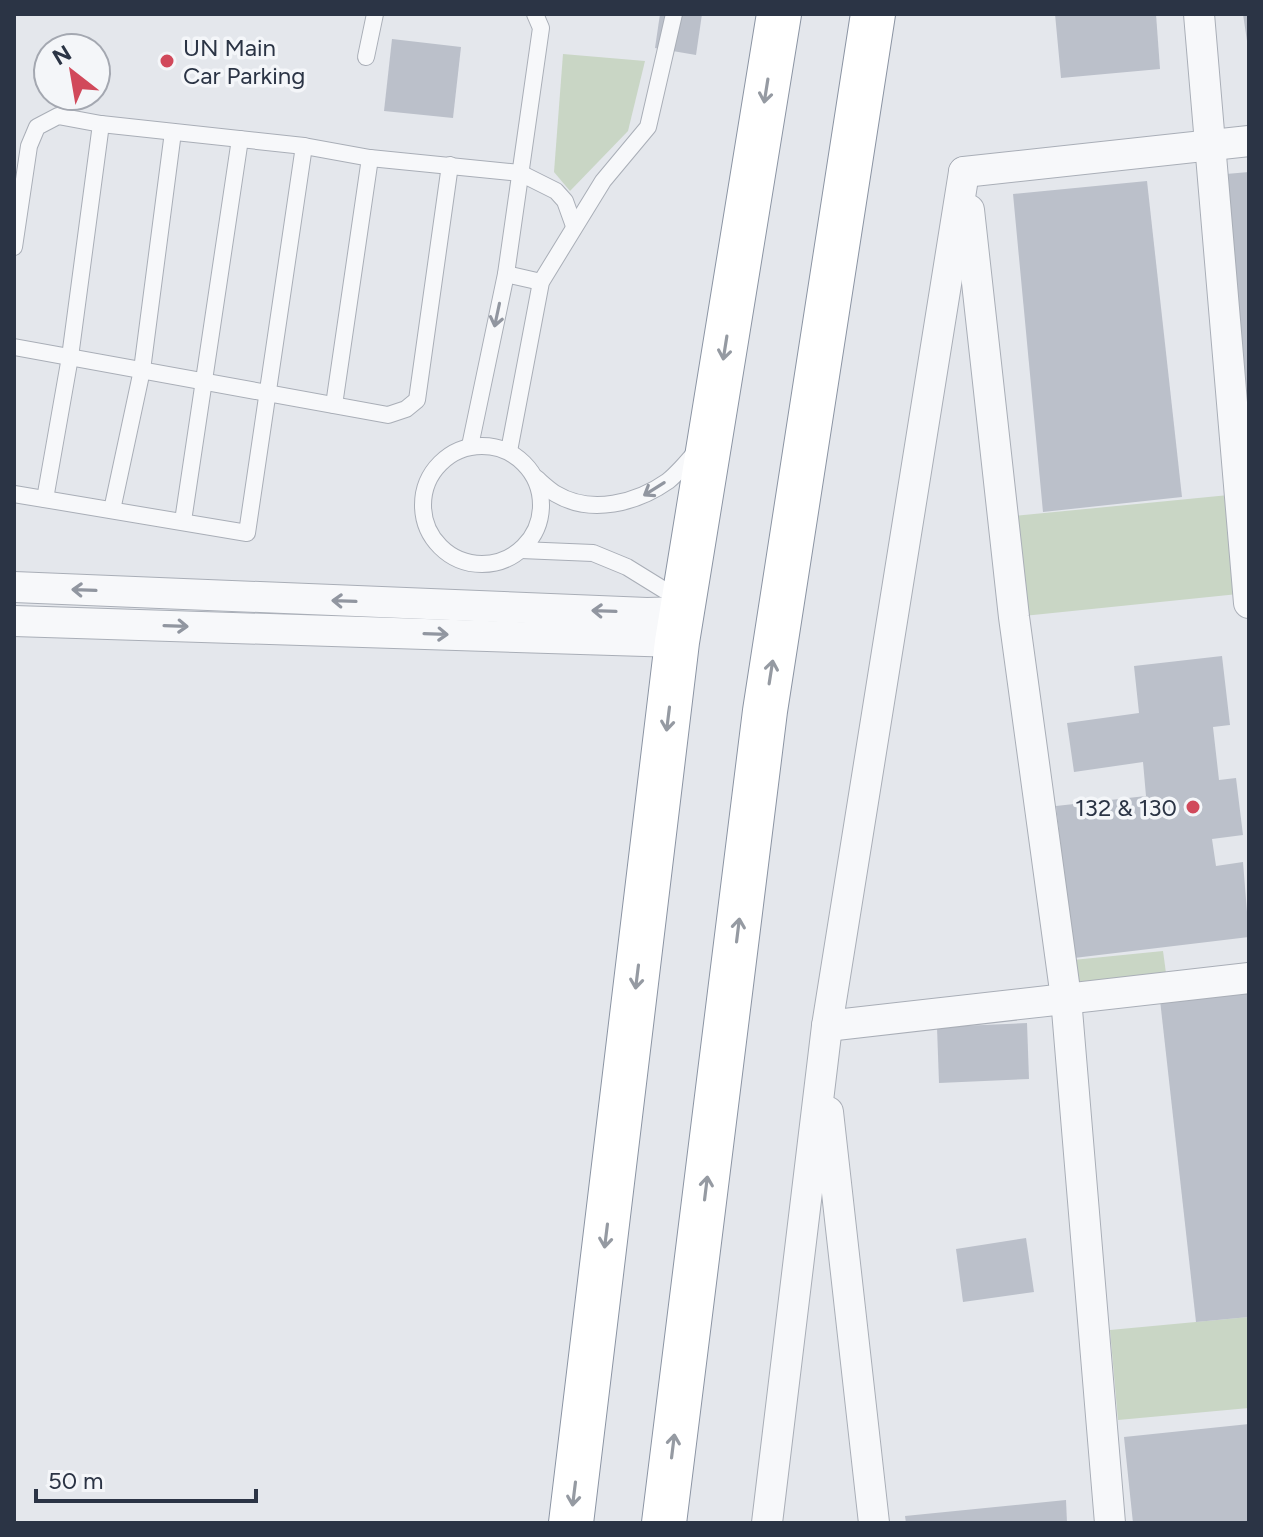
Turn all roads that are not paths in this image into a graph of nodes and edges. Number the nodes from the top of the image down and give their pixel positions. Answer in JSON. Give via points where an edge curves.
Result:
{"nodes":[{"id":1,"x":375,"y":14,"type":"edge"},
{"id":2,"x":535,"y":14,"type":"edge"},
{"id":3,"x":674,"y":14,"type":"edge"},
{"id":4,"x":779,"y":14,"type":"edge"},
{"id":5,"x":873,"y":14,"type":"edge"},
{"id":6,"x":1199,"y":14,"type":"edge"},
{"id":7,"x":366,"y":57,"type":"dead end"},
{"id":8,"x":101,"y":124,"type":"junction"},
{"id":9,"x":173,"y":132,"type":"junction"},
{"id":10,"x":240,"y":139,"type":"junction"},
{"id":11,"x":1249,"y":141,"type":"edge"},
{"id":12,"x":1210,"y":145,"type":"junction"},
{"id":13,"x":304,"y":146,"type":"junction"},
{"id":14,"x":370,"y":158,"type":"junction"},
{"id":15,"x":450,"y":165,"type":"junction"},
{"id":16,"x":964,"y":172,"type":"junction"},
{"id":17,"x":520,"y":173,"type":"junction"},
{"id":18,"x":574,"y":226,"type":"junction"},
{"id":19,"x":14,"y":247,"type":"edge"},
{"id":20,"x":506,"y":274,"type":"junction"},
{"id":21,"x":541,"y":282,"type":"junction"},
{"id":22,"x":14,"y":347,"type":"edge"},
{"id":23,"x":70,"y":357,"type":"junction"},
{"id":24,"x":142,"y":370,"type":"junction"},
{"id":25,"x":206,"y":381,"type":"junction"},
{"id":26,"x":268,"y":393,"type":"junction"},
{"id":27,"x":334,"y":405,"type":"junction"},
{"id":28,"x":710,"y":437,"type":"junction"},
{"id":29,"x":470,"y":446,"type":"junction"},
{"id":30,"x":509,"y":451,"type":"junction"},
{"id":31,"x":536,"y":478,"type":"junction"},
{"id":32,"x":14,"y":494,"type":"edge"},
{"id":33,"x":45,"y":499,"type":"junction"},
{"id":34,"x":112,"y":510,"type":"junction"},
{"id":35,"x":183,"y":521,"type":"junction"},
{"id":36,"x":521,"y":550,"type":"junction"},
{"id":37,"x":14,"y":587,"type":"edge"},
{"id":38,"x":1249,"y":603,"type":"edge"},
{"id":39,"x":681,"y":618,"type":"junction"},
{"id":40,"x":14,"y":621,"type":"edge"},
{"id":41,"x":1249,"y":978,"type":"edge"},
{"id":42,"x":1066,"y":998,"type":"junction"},
{"id":43,"x":827,"y":1026,"type":"junction"},
{"id":44,"x":823,"y":1061,"type":"junction"},
{"id":45,"x":571,"y":1523,"type":"edge"},
{"id":46,"x":664,"y":1523,"type":"edge"},
{"id":47,"x":767,"y":1523,"type":"edge"},
{"id":48,"x":874,"y":1523,"type":"edge"},
{"id":49,"x":1110,"y":1523,"type":"edge"}],
"edges":[{"from":1,"to":7,"type":"lane"},
{"from":2,"to":17,"type":"lane","via":[[541,28]]},
{"from":3,"to":18,"type":"lane","via":[[648,127]]},
{"from":4,"to":28,"type":"highway","one_way":true},
{"from":46,"to":5,"type":"highway","one_way":true,"via":[[765,711]]},
{"from":6,"to":12,"type":"street"},
{"from":8,"to":9,"type":"lane"},
{"from":8,"to":19,"type":"lane","via":[[58,116],[37,127],[29,146]]},
{"from":8,"to":23,"type":"lane"},
{"from":9,"to":10,"type":"lane"},
{"from":9,"to":24,"type":"lane"},
{"from":10,"to":13,"type":"lane"},
{"from":10,"to":25,"type":"lane"},
{"from":11,"to":12,"type":"street"},
{"from":12,"to":16,"type":"street"},
{"from":12,"to":38,"type":"street"},
{"from":13,"to":14,"type":"lane"},
{"from":13,"to":26,"type":"lane"},
{"from":14,"to":15,"type":"lane"},
{"from":14,"to":27,"type":"lane"},
{"from":15,"to":17,"type":"lane"},
{"from":15,"to":27,"type":"lane","via":[[417,400],[388,415]]},
{"from":16,"to":42,"type":"street","via":[[1014,617]]},
{"from":16,"to":43,"type":"street"},
{"from":17,"to":18,"type":"lane","via":[[556,191]]},
{"from":17,"to":20,"type":"lane"},
{"from":18,"to":21,"type":"lane"},
{"from":20,"to":21,"type":"lane"},
{"from":20,"to":29,"type":"lane","one_way":true},
{"from":21,"to":30,"type":"lane"},
{"from":22,"to":23,"type":"lane"},
{"from":23,"to":24,"type":"lane"},
{"from":23,"to":33,"type":"lane"},
{"from":24,"to":25,"type":"lane"},
{"from":24,"to":34,"type":"lane"},
{"from":25,"to":26,"type":"lane"},
{"from":25,"to":35,"type":"lane"},
{"from":26,"to":27,"type":"lane"},
{"from":26,"to":35,"type":"lane","via":[[247,533]]},
{"from":28,"to":31,"type":"lane","one_way":true,"via":[[670,479],[641,497],[613,504],[581,504]]},
{"from":28,"to":39,"type":"highway"},
{"from":29,"to":30,"type":"lane"},
{"from":29,"to":36,"type":"lane","via":[[451,453],[426,483],[422,503],[433,539],[465,562],[504,560]]},
{"from":30,"to":31,"type":"lane"},
{"from":31,"to":36,"type":"lane","via":[[541,517]]},
{"from":32,"to":33,"type":"lane"},
{"from":33,"to":34,"type":"lane"},
{"from":34,"to":35,"type":"lane"},
{"from":36,"to":39,"type":"lane","via":[[593,553],[627,567],[654,586]]},
{"from":39,"to":37,"type":"street","one_way":true},
{"from":40,"to":39,"type":"street","one_way":true},
{"from":39,"to":45,"type":"highway","one_way":true},
{"from":41,"to":42,"type":"street"},
{"from":42,"to":43,"type":"street"},
{"from":42,"to":49,"type":"street"},
{"from":43,"to":44,"type":"street"},
{"from":44,"to":47,"type":"street"},
{"from":44,"to":48,"type":"street"}]}
